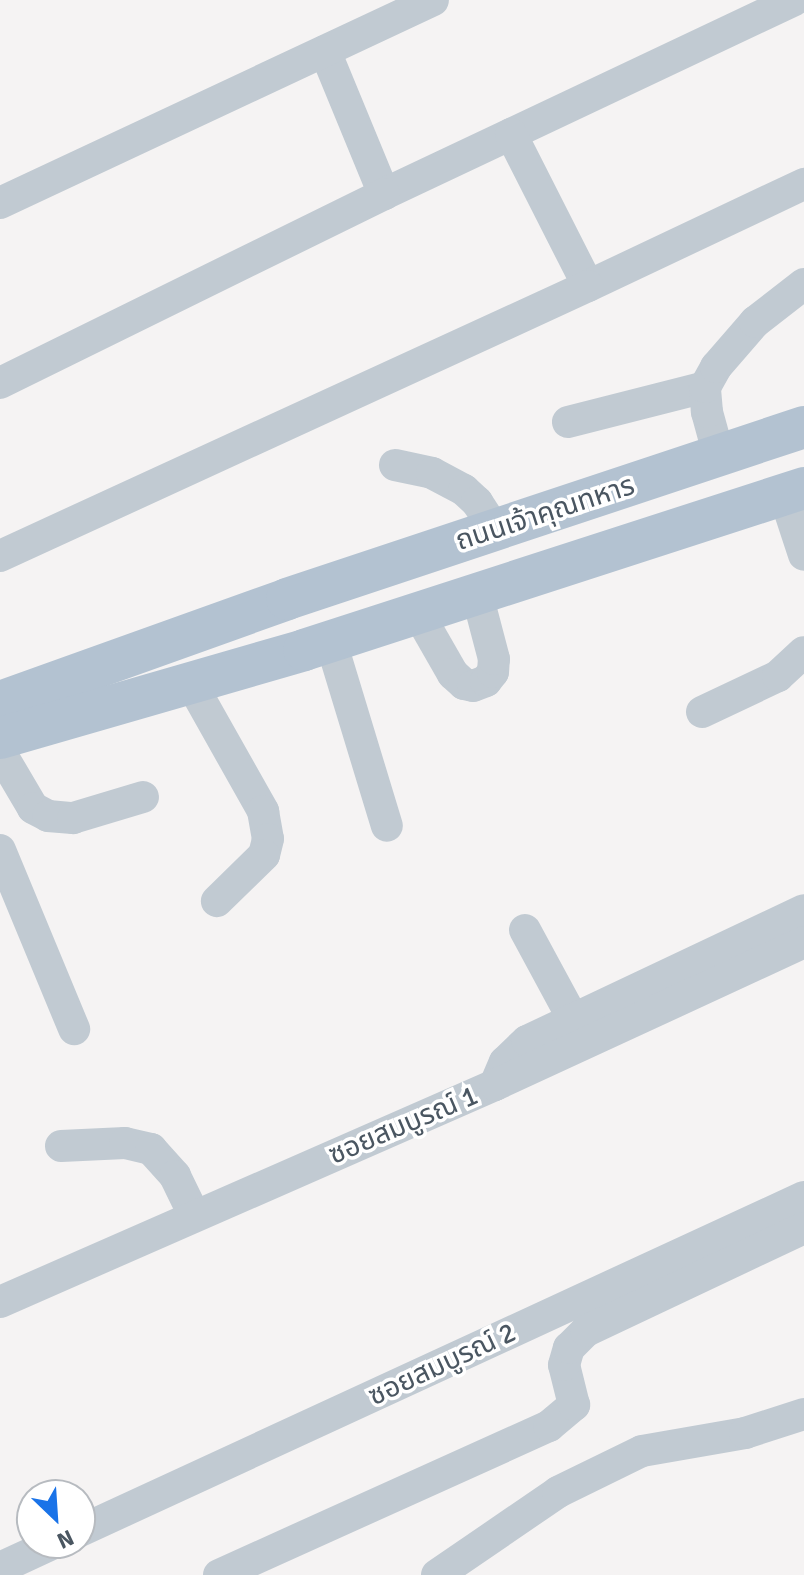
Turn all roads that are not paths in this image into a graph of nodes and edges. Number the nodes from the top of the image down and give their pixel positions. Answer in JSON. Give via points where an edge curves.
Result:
{"nodes":[{"id":1,"x":433,"y":0,"type":"edge"},
{"id":2,"x":794,"y":0,"type":"edge"},
{"id":3,"x":325,"y":51,"type":"junction"},
{"id":4,"x":511,"y":134,"type":"junction"},
{"id":5,"x":804,"y":184,"type":"edge"},
{"id":6,"x":384,"y":194,"type":"junction"},
{"id":7,"x":0,"y":203,"type":"edge"},
{"id":8,"x":804,"y":284,"type":"edge"},
{"id":9,"x":588,"y":286,"type":"junction"},
{"id":10,"x":0,"y":383,"type":"edge"},
{"id":11,"x":705,"y":387,"type":"junction"},
{"id":12,"x":568,"y":422,"type":"dead end"},
{"id":13,"x":804,"y":427,"type":"edge"},
{"id":14,"x":719,"y":456,"type":"junction"},
{"id":15,"x":395,"y":465,"type":"dead end"},
{"id":16,"x":794,"y":491,"type":"edge"},
{"id":17,"x":495,"y":530,"type":"junction"},
{"id":18,"x":804,"y":555,"type":"edge"},
{"id":19,"x":0,"y":556,"type":"edge"},
{"id":20,"x":477,"y":594,"type":"junction"},
{"id":21,"x":287,"y":599,"type":"junction"},
{"id":22,"x":418,"y":613,"type":"junction"},
{"id":23,"x":318,"y":646,"type":"junction"},
{"id":24,"x":804,"y":652,"type":"edge"},
{"id":25,"x":0,"y":677,"type":"edge"},
{"id":26,"x":200,"y":699,"type":"junction"},
{"id":27,"x":0,"y":702,"type":"edge"},
{"id":28,"x":702,"y":712,"type":"dead end"},
{"id":29,"x":2,"y":754,"type":"edge"},
{"id":30,"x":143,"y":797,"type":"dead end"},
{"id":31,"x":387,"y":826,"type":"dead end"},
{"id":32,"x":0,"y":850,"type":"edge"},
{"id":33,"x":217,"y":901,"type":"dead end"},
{"id":34,"x":804,"y":910,"type":"edge"},
{"id":35,"x":525,"y":930,"type":"dead end"},
{"id":36,"x":804,"y":942,"type":"edge"},
{"id":37,"x":572,"y":1017,"type":"junction"},
{"id":38,"x":74,"y":1029,"type":"dead end"},
{"id":39,"x":495,"y":1085,"type":"junction"},
{"id":40,"x":61,"y":1146,"type":"dead end"},
{"id":41,"x":804,"y":1197,"type":"edge"},
{"id":42,"x":194,"y":1215,"type":"junction"},
{"id":43,"x":804,"y":1228,"type":"edge"},
{"id":44,"x":0,"y":1302,"type":"edge"},
{"id":45,"x":804,"y":1414,"type":"edge"},
{"id":46,"x":96,"y":1524,"type":"edge"},
{"id":47,"x":19,"y":1559,"type":"edge"},
{"id":48,"x":0,"y":1568,"type":"edge"},
{"id":49,"x":219,"y":1575,"type":"edge"},
{"id":50,"x":437,"y":1575,"type":"edge"}],
"edges":[{"from":1,"to":3,"type":"street"},
{"from":2,"to":4,"type":"street"},
{"from":3,"to":6,"type":"street"},
{"from":3,"to":7,"type":"street"},
{"from":4,"to":6,"type":"street"},
{"from":4,"to":9,"type":"street"},
{"from":5,"to":9,"type":"street"},
{"from":6,"to":10,"type":"street"},
{"from":8,"to":11,"type":"street","via":[[755,322]]},
{"from":9,"to":19,"type":"street"},
{"from":11,"to":12,"type":"street"},
{"from":11,"to":14,"type":"street"},
{"from":13,"to":14,"type":"main road","name":"ถนนเจ้าคุณทหาร"},
{"from":14,"to":17,"type":"main road","name":"ถนนเจ้าคุณทหาร"},
{"from":15,"to":17,"type":"street","via":[[432,473],[464,490]]},
{"from":16,"to":18,"type":"street"},
{"from":16,"to":20,"type":"main road","name":"ถนนเจ้าคุณทหาร"},
{"from":17,"to":21,"type":"main road","name":"ถนนเจ้าคุณทหาร"},
{"from":20,"to":22,"type":"main road","name":"ถนนเจ้าคุณทหาร"},
{"from":20,"to":22,"type":"street","via":[[494,659],[486,681],[473,686],[453,674]]},
{"from":21,"to":25,"type":"main road","name":"ถนนเจ้าคุณทหาร","via":[[156,627]]},
{"from":21,"to":27,"type":"main road","name":"ถนนเจ้าคุณทหาร"},
{"from":22,"to":23,"type":"main road","name":"ถนนเจ้าคุณทหาร"},
{"from":23,"to":26,"type":"main road","name":"ถนนเจ้าคุณทหาร"},
{"from":23,"to":29,"type":"main road","name":"ถนนเจ้าคุณทหาร"},
{"from":23,"to":31,"type":"street"},
{"from":24,"to":28,"type":"street","via":[[778,676]]},
{"from":26,"to":29,"type":"main road","name":"ถนนเจ้าคุณทหาร"},
{"from":26,"to":33,"type":"street","via":[[263,811],[268,839],[264,855]]},
{"from":29,"to":30,"type":"street","via":[[33,808],[48,816],[73,818]]},
{"from":32,"to":38,"type":"street"},
{"from":34,"to":37,"type":"street"},
{"from":35,"to":37,"type":"street"},
{"from":36,"to":39,"type":"street","name":"ซอยสมบูรณ์ 1"},
{"from":37,"to":39,"type":"street","via":[[516,1050]]},
{"from":39,"to":42,"type":"street","name":"ซอยสมบูรณ์ 1"},
{"from":40,"to":42,"type":"street","via":[[125,1143],[151,1149],[175,1176]]},
{"from":41,"to":46,"type":"street","name":"ซอยสมบูรณ์ 2"},
{"from":42,"to":44,"type":"street","name":"ซอยสมบูรณ์ 1"},
{"from":43,"to":49,"type":"street","via":[[586,1331],[569,1348],[564,1365],[574,1405],[549,1426]]},
{"from":45,"to":50,"type":"street","via":[[745,1433],[642,1451],[558,1492]]},
{"from":47,"to":48,"type":"street"}]}
